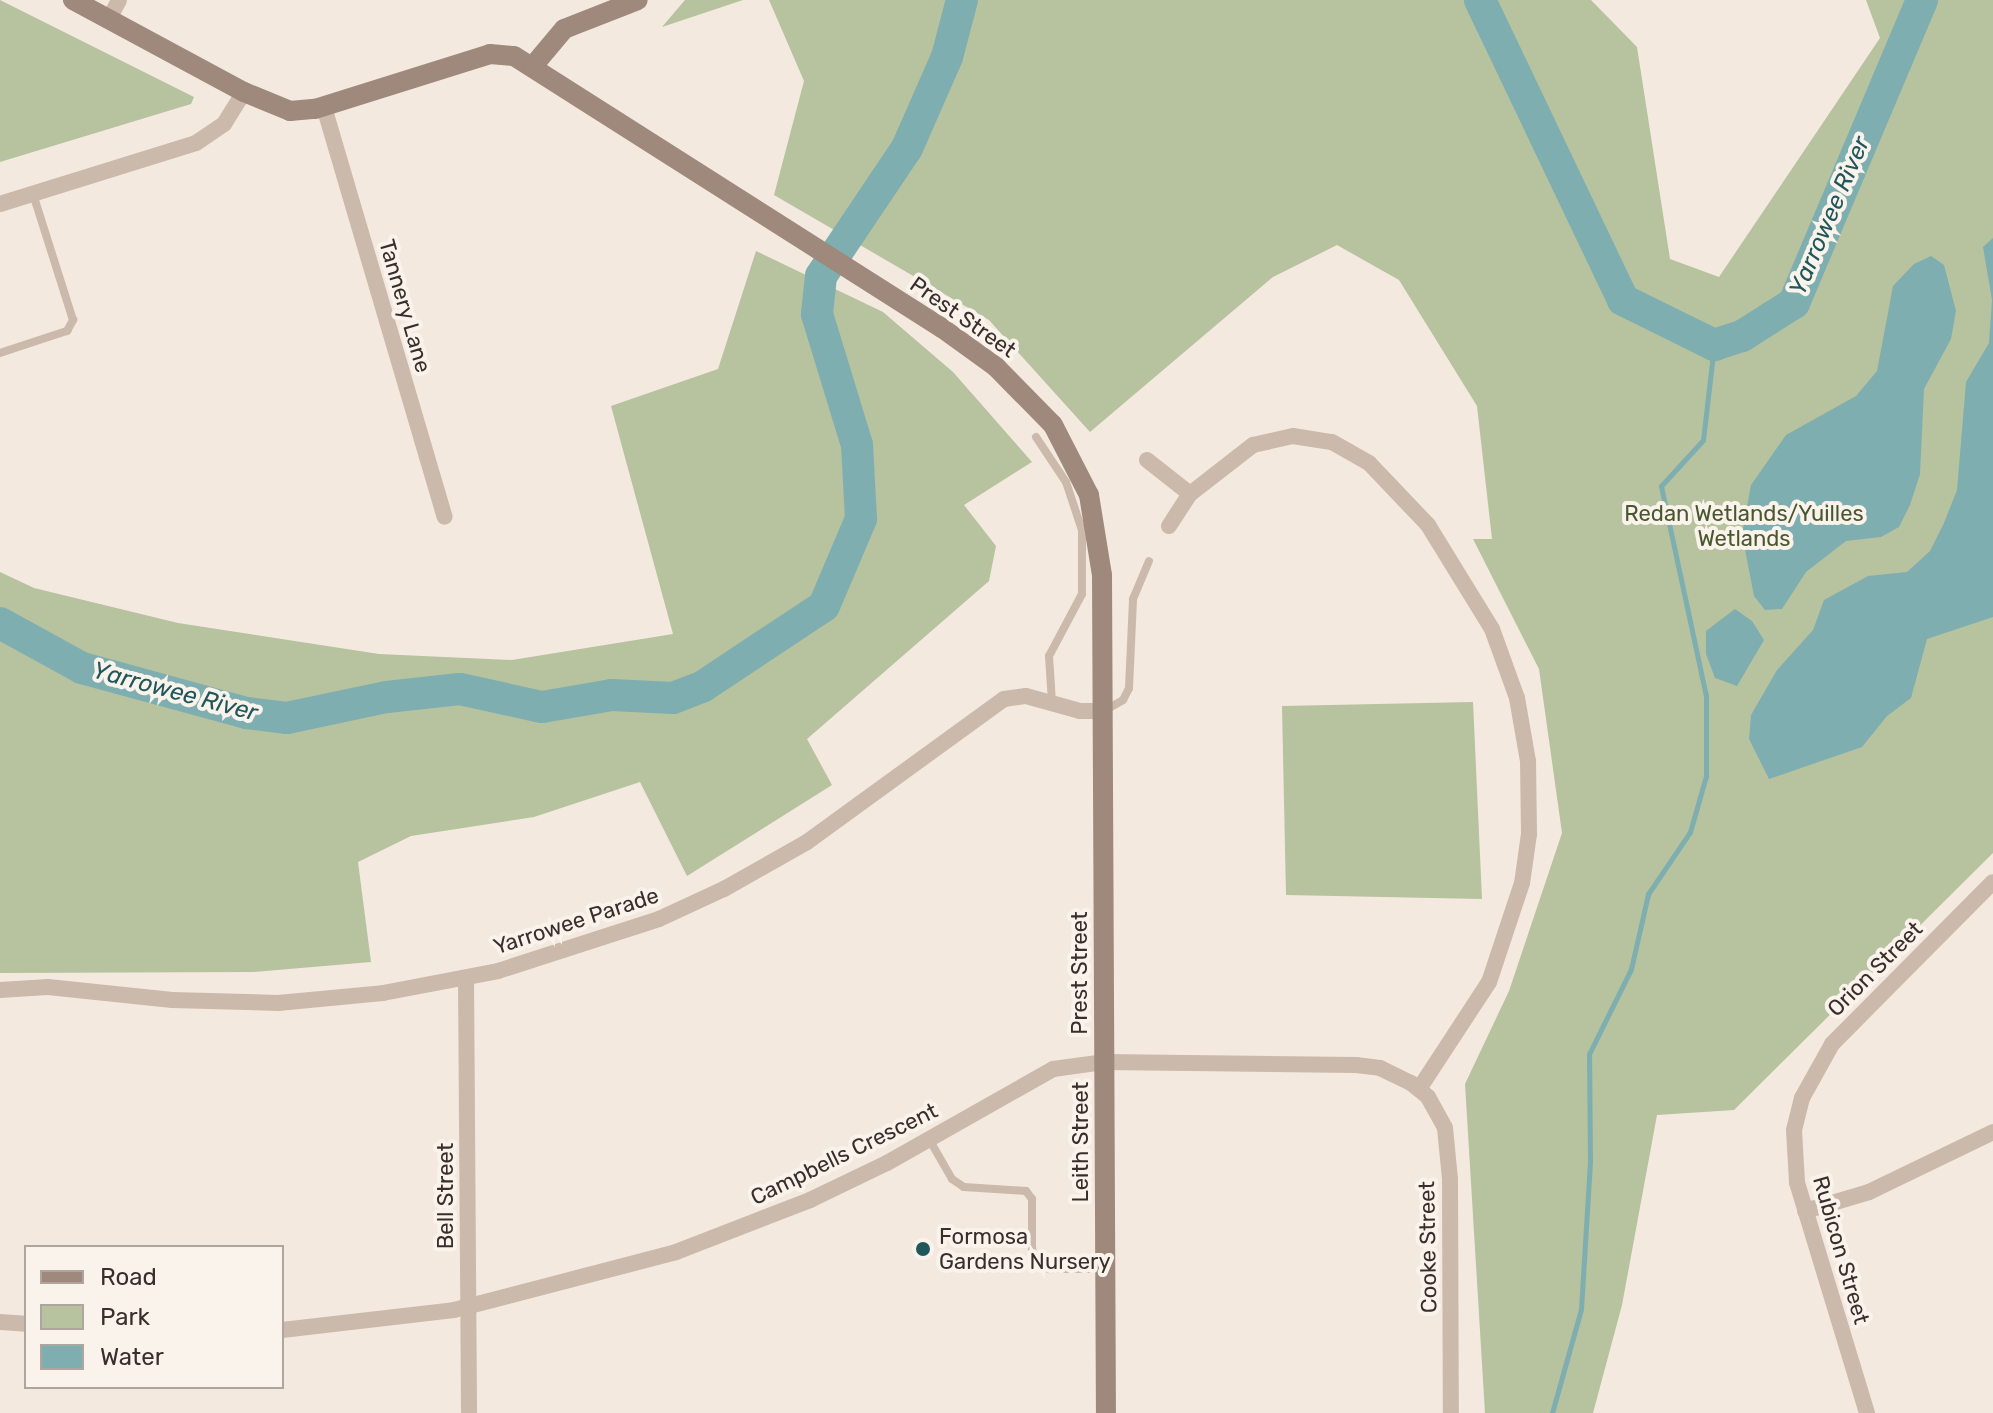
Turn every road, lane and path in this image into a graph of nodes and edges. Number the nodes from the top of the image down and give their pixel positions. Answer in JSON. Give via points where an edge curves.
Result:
{"nodes":[{"id":1,"x":73,"y":0,"type":"edge"},
{"id":2,"x":119,"y":0,"type":"edge"},
{"id":3,"x":638,"y":0,"type":"edge"},
{"id":4,"x":109,"y":19,"type":"junction"},
{"id":5,"x":533,"y":66,"type":"junction"},
{"id":6,"x":244,"y":92,"type":"junction"},
{"id":7,"x":324,"y":107,"type":"junction"},
{"id":8,"x":33,"y":194,"type":"junction"},
{"id":9,"x":0,"y":204,"type":"edge"},
{"id":10,"x":0,"y":353,"type":"edge"},
{"id":11,"x":1036,"y":437,"type":"dead end"},
{"id":12,"x":1147,"y":460,"type":"dead end"},
{"id":13,"x":1190,"y":494,"type":"junction"},
{"id":14,"x":445,"y":517,"type":"dead end"},
{"id":15,"x":1169,"y":526,"type":"dead end"},
{"id":16,"x":1149,"y":561,"type":"dead end"},
{"id":17,"x":1052,"y":702,"type":"junction"},
{"id":18,"x":1103,"y":711,"type":"junction"},
{"id":19,"x":1993,"y":882,"type":"edge"},
{"id":20,"x":466,"y":978,"type":"junction"},
{"id":21,"x":0,"y":990,"type":"edge"},
{"id":22,"x":1104,"y":1062,"type":"junction"},
{"id":23,"x":1419,"y":1089,"type":"junction"},
{"id":24,"x":1802,"y":1098,"type":"joint"},
{"id":25,"x":1993,"y":1132,"type":"edge"},
{"id":26,"x":929,"y":1139,"type":"junction"},
{"id":27,"x":1805,"y":1211,"type":"junction"},
{"id":28,"x":1105,"y":1269,"type":"junction"},
{"id":29,"x":469,"y":1307,"type":"junction"},
{"id":30,"x":0,"y":1322,"type":"edge"},
{"id":31,"x":24,"y":1324,"type":"edge"},
{"id":32,"x":284,"y":1330,"type":"edge"},
{"id":33,"x":469,"y":1413,"type":"edge"},
{"id":34,"x":1106,"y":1413,"type":"edge"},
{"id":35,"x":1451,"y":1413,"type":"edge"},
{"id":36,"x":1867,"y":1413,"type":"edge"}],
"edges":[{"from":1,"to":4,"type":"main road","name":"Prest Street"},
{"from":2,"to":4,"type":"street"},
{"from":3,"to":5,"type":"main road","via":[[564,29]]},
{"from":4,"to":6,"type":"main road","name":"Prest Street"},
{"from":5,"to":7,"type":"main road","name":"Prest Street","via":[[514,56],[490,54]]},
{"from":5,"to":18,"type":"main road","name":"Prest Street","via":[[996,367],[1043,413],[1071,454],[1098,532]]},
{"from":6,"to":7,"type":"main road","name":"Prest Street","via":[[290,111]]},
{"from":6,"to":8,"type":"street","via":[[224,124],[203,140]]},
{"from":7,"to":14,"type":"street","name":"Tannery Lane"},
{"from":8,"to":9,"type":"street"},
{"from":8,"to":10,"type":"lane","via":[[73,320],[67,331]]},
{"from":11,"to":17,"type":"lane","via":[[1066,482],[1082,530],[1082,594],[1049,656]]},
{"from":12,"to":13,"type":"street"},
{"from":13,"to":15,"type":"street"},
{"from":13,"to":23,"type":"street","via":[[1262,441],[1305,437],[1342,445],[1378,471],[1428,525],[1472,589],[1501,651],[1517,698],[1528,761],[1530,823],[1522,883],[1489,982]]},
{"from":16,"to":18,"type":"lane","via":[[1133,599],[1129,688],[1123,700]]},
{"from":17,"to":18,"type":"street","name":"Yarrowee Parade"},
{"from":17,"to":20,"type":"street","name":"Yarrowee Parade","via":[[1021,696],[989,707],[807,842],[724,889],[562,954]]},
{"from":18,"to":22,"type":"main road","name":"Prest Street"},
{"from":19,"to":24,"type":"street","name":"Orion Street","via":[[1846,1028]]},
{"from":20,"to":21,"type":"street","name":"Yarrowee Parade","via":[[278,1003],[186,1001],[48,987]]},
{"from":20,"to":29,"type":"street","name":"Bell Street"},
{"from":22,"to":23,"type":"street","name":"Campbells Crescent","via":[[1368,1066]]},
{"from":22,"to":26,"type":"street","name":"Campbells Crescent","via":[[1053,1069]]},
{"from":22,"to":28,"type":"main road","name":"Leith Street"},
{"from":23,"to":35,"type":"street","name":"Cooke Street","via":[[1441,1119],[1449,1149]]},
{"from":24,"to":27,"type":"street","name":"Rubicon Street","via":[[1793,1144]]},
{"from":25,"to":27,"type":"street","via":[[1869,1192]]},
{"from":26,"to":28,"type":"lane","via":[[952,1179],[964,1187],[1026,1191],[1032,1199],[1037,1262],[1049,1269]]},
{"from":26,"to":29,"type":"street","name":"Campbells Crescent","via":[[810,1200],[728,1234],[609,1274]]},
{"from":27,"to":36,"type":"street","name":"Rubicon Street"},
{"from":28,"to":34,"type":"main road","name":"Leith Street"},
{"from":29,"to":32,"type":"street","name":"Campbells Crescent"},
{"from":29,"to":33,"type":"street","name":"Bell Street"},
{"from":30,"to":31,"type":"street"}]}
